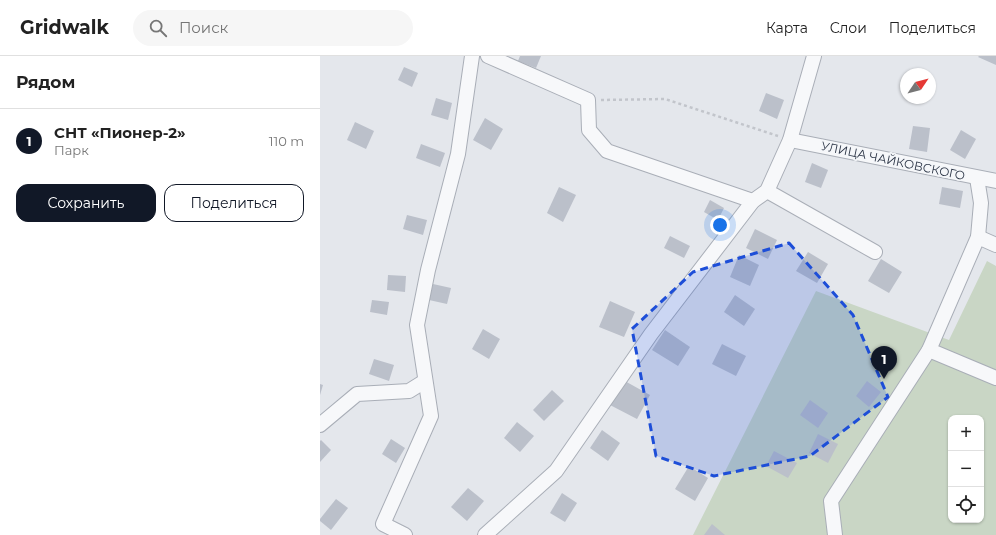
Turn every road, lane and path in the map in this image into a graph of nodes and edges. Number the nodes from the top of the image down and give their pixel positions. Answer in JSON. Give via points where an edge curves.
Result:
{"nodes":[{"id":1,"x":472,"y":56,"type":"edge"},
{"id":2,"x":488,"y":56,"type":"edge"},
{"id":3,"x":814,"y":56,"type":"edge"},
{"id":4,"x":588,"y":100,"type":"junction"},
{"id":5,"x":790,"y":140,"type":"junction"},
{"id":6,"x":977,"y":178,"type":"junction"},
{"id":7,"x":996,"y":181,"type":"edge"},
{"id":8,"x":766,"y":191,"type":"junction"},
{"id":9,"x":753,"y":201,"type":"junction"},
{"id":10,"x":978,"y":237,"type":"junction"},
{"id":11,"x":996,"y":245,"type":"edge"},
{"id":12,"x":875,"y":252,"type":"dead end"},
{"id":13,"x":929,"y":350,"type":"junction"},
{"id":14,"x":996,"y":378,"type":"edge"},
{"id":15,"x":426,"y":381,"type":"junction"},
{"id":16,"x":320,"y":425,"type":"edge"},
{"id":17,"x":405,"y":535,"type":"edge"},
{"id":18,"x":485,"y":535,"type":"edge"},
{"id":19,"x":835,"y":535,"type":"edge"}],
"edges":[{"from":1,"to":15,"type":"street","via":[[458,154],[428,270],[418,325]]},
{"from":2,"to":4,"type":"street"},
{"from":3,"to":5,"type":"street"},
{"from":4,"to":5,"type":"path","via":[[665,99]]},
{"from":4,"to":9,"type":"street","via":[[589,130],[607,151]]},
{"from":5,"to":6,"type":"street","name":"УЛИЦА ЧАЙКОВСКОГО"},
{"from":5,"to":8,"type":"street"},
{"from":6,"to":7,"type":"street","name":"УЛИЦА ЧАЙКОВСКОГО"},
{"from":6,"to":10,"type":"street","via":[[981,203]]},
{"from":8,"to":9,"type":"street"},
{"from":8,"to":12,"type":"street"},
{"from":9,"to":18,"type":"street","via":[[651,334],[556,471]]},
{"from":10,"to":11,"type":"street"},
{"from":10,"to":13,"type":"street"},
{"from":13,"to":14,"type":"street"},
{"from":13,"to":19,"type":"street","via":[[830,501]]},
{"from":15,"to":16,"type":"street","via":[[409,391],[357,394]]},
{"from":15,"to":17,"type":"street","via":[[430,416],[383,524]]}]}
